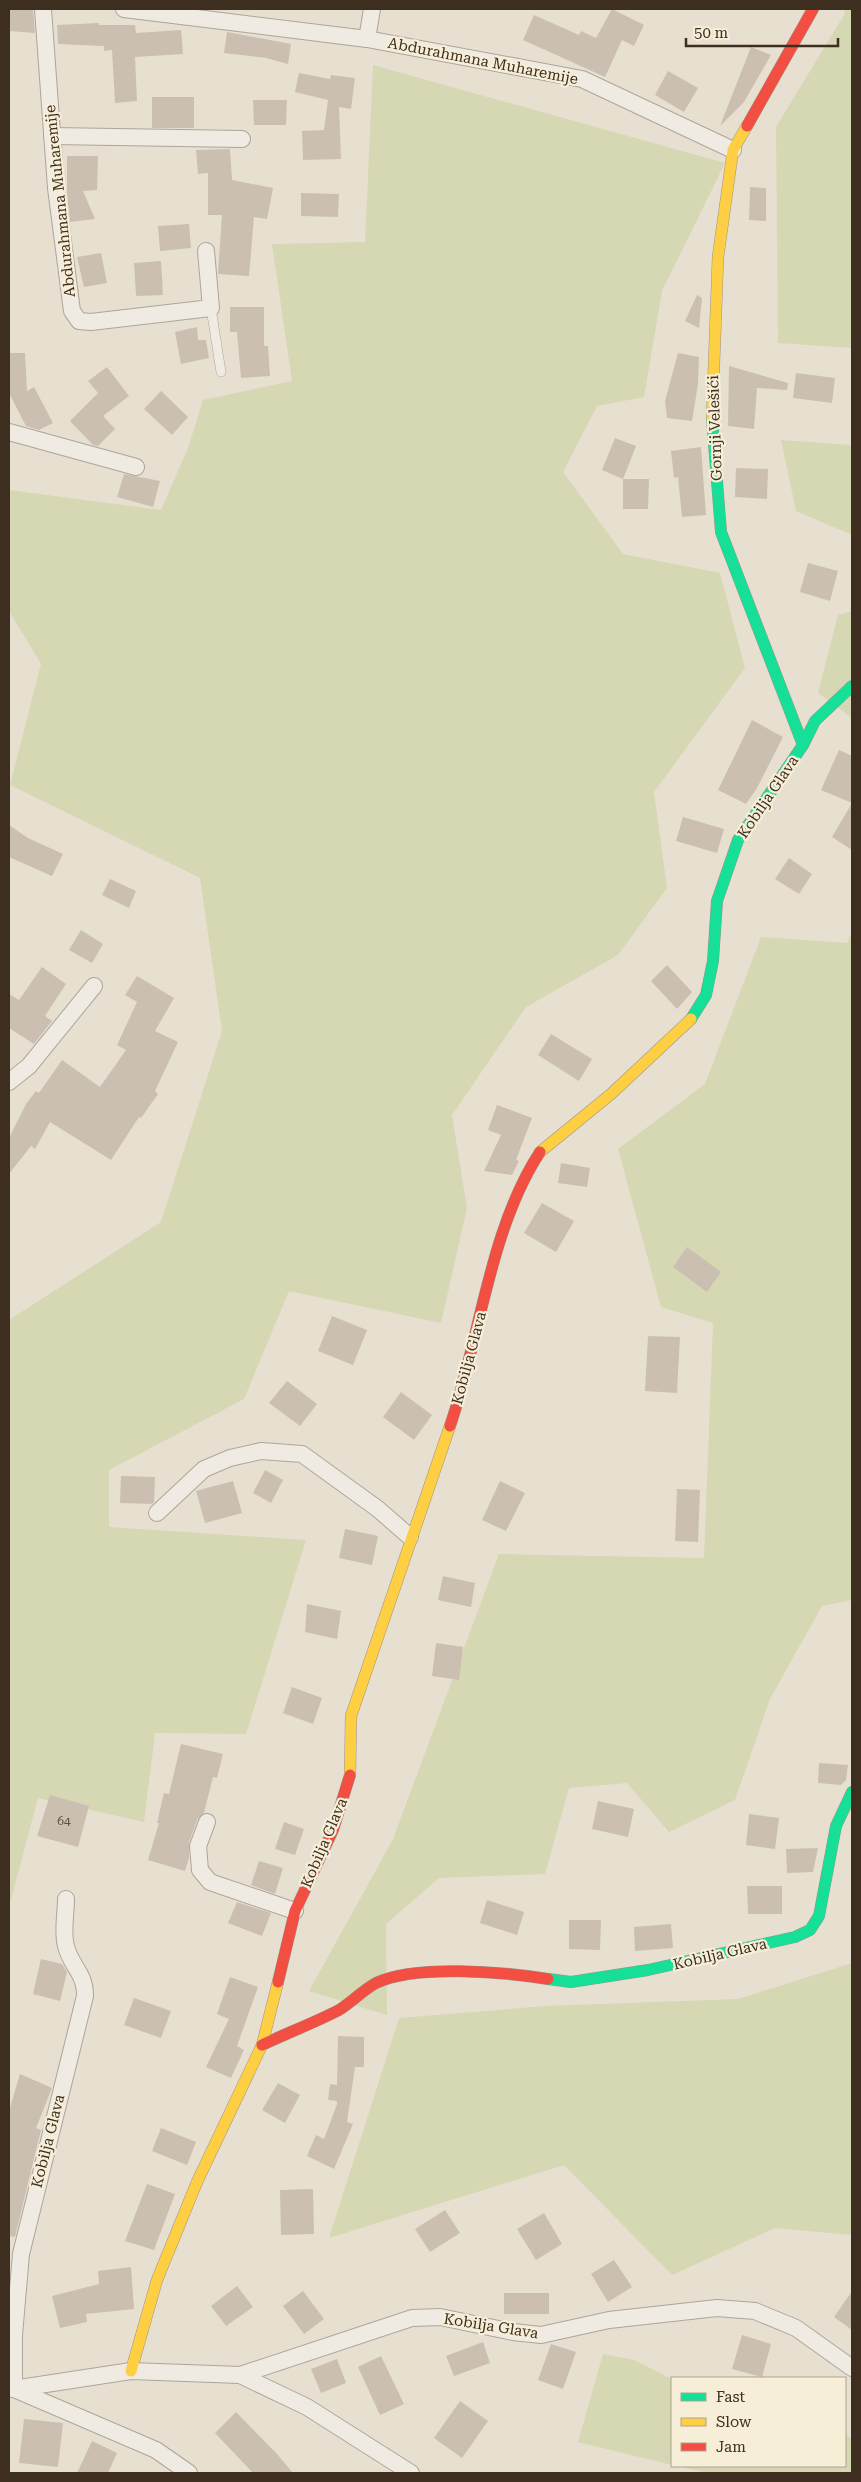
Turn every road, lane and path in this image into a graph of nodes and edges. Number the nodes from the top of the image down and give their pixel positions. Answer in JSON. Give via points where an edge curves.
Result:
{"nodes":[{"id":1,"x":43,"y":9,"type":"edge"},
{"id":2,"x":124,"y":9,"type":"edge"},
{"id":3,"x":372,"y":9,"type":"edge"},
{"id":4,"x":813,"y":9,"type":"edge"},
{"id":5,"x":367,"y":39,"type":"junction"},
{"id":6,"x":52,"y":136,"type":"junction"},
{"id":7,"x":242,"y":139,"type":"dead end"},
{"id":8,"x":733,"y":150,"type":"junction"},
{"id":9,"x":206,"y":251,"type":"dead end"},
{"id":10,"x":211,"y":308,"type":"junction"},
{"id":11,"x":221,"y":372,"type":"dead end"},
{"id":12,"x":9,"y":432,"type":"edge"},
{"id":13,"x":136,"y":466,"type":"dead end"},
{"id":14,"x":852,"y":686,"type":"edge"},
{"id":15,"x":803,"y":745,"type":"junction"},
{"id":16,"x":94,"y":986,"type":"dead end"},
{"id":17,"x":9,"y":1082,"type":"edge"},
{"id":18,"x":157,"y":1513,"type":"dead end"},
{"id":19,"x":410,"y":1537,"type":"junction"},
{"id":20,"x":852,"y":1792,"type":"edge"},
{"id":21,"x":206,"y":1822,"type":"dead end"},
{"id":22,"x":66,"y":1899,"type":"dead end"},
{"id":23,"x":296,"y":1911,"type":"junction"},
{"id":24,"x":262,"y":2045,"type":"junction"},
{"id":25,"x":852,"y":2368,"type":"edge"},
{"id":26,"x":130,"y":2371,"type":"junction"},
{"id":27,"x":240,"y":2375,"type":"junction"},
{"id":28,"x":12,"y":2389,"type":"edge"},
{"id":29,"x":189,"y":2473,"type":"edge"},
{"id":30,"x":411,"y":2473,"type":"edge"}],
"edges":[{"from":1,"to":6,"type":"street","name":"Abdurahmana Muharemije"},
{"from":2,"to":5,"type":"street","name":"Abdurahmana Muharemije"},
{"from":3,"to":5,"type":"street","name":"Abdurahmana Muharemije"},
{"from":4,"to":8,"type":"street","name":"Gornji Velešići"},
{"from":5,"to":8,"type":"street","name":"Abdurahmana Muharemije","via":[[582,78]]},
{"from":6,"to":7,"type":"street"},
{"from":6,"to":10,"type":"street","name":"Abdurahmana Muharemije","via":[[72,311],[79,321]]},
{"from":8,"to":15,"type":"street","name":"Gornji Velešići","via":[[718,257],[711,404],[721,532]]},
{"from":9,"to":10,"type":"street"},
{"from":10,"to":11,"type":"lane"},
{"from":12,"to":13,"type":"street"},
{"from":14,"to":15,"type":"street","via":[[816,721]]},
{"from":15,"to":19,"type":"street","name":"Kobilja Glava","via":[[738,840],[717,901],[713,961],[706,995],[688,1024],[611,1094],[539,1153],[518,1194],[496,1254],[460,1397]]},
{"from":16,"to":17,"type":"street","via":[[29,1066]]},
{"from":18,"to":19,"type":"street","via":[[204,1469],[230,1458],[261,1451],[302,1454],[378,1509]]},
{"from":19,"to":23,"type":"street","name":"Kobilja Glava","via":[[351,1716],[352,1762],[344,1798]]},
{"from":20,"to":24,"type":"street","name":"Kobilja Glava","via":[[836,1826],[820,1916],[810,1930],[795,1937],[648,1970],[570,1982],[517,1974],[445,1971],[405,1976],[377,1982],[340,2009]]},
{"from":21,"to":23,"type":"street","via":[[198,1846],[200,1870],[210,1882]]},
{"from":22,"to":28,"type":"street","name":"Kobilja Glava","via":[[65,1945],[84,1979],[85,1996],[21,2254]]},
{"from":23,"to":24,"type":"street","name":"Kobilja Glava"},
{"from":24,"to":26,"type":"street","name":"Kobilja Glava","via":[[197,2182],[157,2280]]},
{"from":25,"to":27,"type":"street","name":"Kobilja Glava","via":[[796,2328],[756,2311],[717,2308],[609,2320],[541,2335],[440,2317],[412,2318]]},
{"from":26,"to":27,"type":"street","name":"Kobilja Glava"},
{"from":26,"to":28,"type":"street","name":"Kobilja Glava"},
{"from":27,"to":30,"type":"street","name":"Kobilja Glava","via":[[307,2407]]},
{"from":28,"to":29,"type":"street","via":[[156,2450]]}]}
